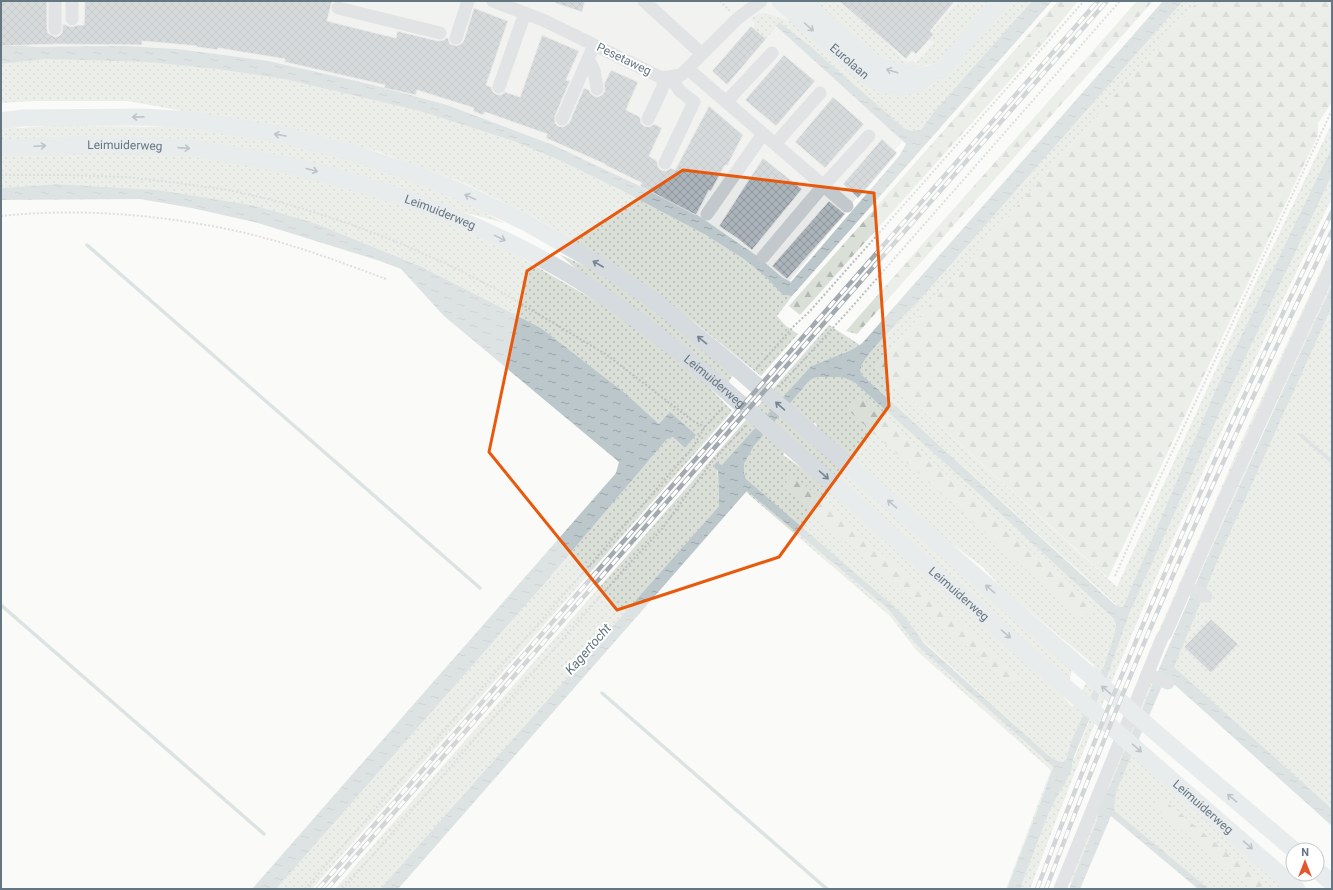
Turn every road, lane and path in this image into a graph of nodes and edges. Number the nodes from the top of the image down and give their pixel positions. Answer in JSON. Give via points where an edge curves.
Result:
{"nodes":[{"id":1,"x":55,"y":1,"type":"edge"},
{"id":2,"x":72,"y":1,"type":"edge"},
{"id":3,"x":468,"y":1,"type":"edge"},
{"id":4,"x":493,"y":1,"type":"edge"},
{"id":5,"x":644,"y":1,"type":"edge"},
{"id":6,"x":747,"y":1,"type":"edge"},
{"id":7,"x":761,"y":1,"type":"edge"},
{"id":8,"x":780,"y":1,"type":"edge"},
{"id":9,"x":802,"y":1,"type":"edge"},
{"id":10,"x":1001,"y":1,"type":"edge"},
{"id":11,"x":1084,"y":1,"type":"edge"},
{"id":12,"x":1120,"y":1,"type":"edge"},
{"id":13,"x":337,"y":10,"type":"edge"},
{"id":14,"x":525,"y":13,"type":"junction"},
{"id":15,"x":738,"y":18,"type":"junction"},
{"id":16,"x":72,"y":19,"type":"dead end"},
{"id":17,"x":55,"y":29,"type":"dead end"},
{"id":18,"x":440,"y":33,"type":"dead end"},
{"id":19,"x":456,"y":38,"type":"dead end"},
{"id":20,"x":594,"y":45,"type":"junction"},
{"id":21,"x":772,"y":53,"type":"dead end"},
{"id":22,"x":702,"y":54,"type":"junction"},
{"id":23,"x":588,"y":59,"type":"junction"},
{"id":24,"x":688,"y":69,"type":"junction"},
{"id":25,"x":930,"y":75,"type":"junction"},
{"id":26,"x":668,"y":77,"type":"junction"},
{"id":27,"x":499,"y":87,"type":"dead end"},
{"id":28,"x":597,"y":90,"type":"dead end"},
{"id":29,"x":820,"y":93,"type":"dead end"},
{"id":30,"x":726,"y":102,"type":"junction"},
{"id":31,"x":1332,"y":110,"type":"edge"},
{"id":32,"x":562,"y":119,"type":"dead end"},
{"id":33,"x":648,"y":119,"type":"dead end"},
{"id":34,"x":1,"y":121,"type":"edge"},
{"id":35,"x":763,"y":134,"type":"junction"},
{"id":36,"x":869,"y":136,"type":"dead end"},
{"id":37,"x":775,"y":144,"type":"junction"},
{"id":38,"x":1,"y":148,"type":"edge"},
{"id":39,"x":665,"y":163,"type":"dead end"},
{"id":40,"x":1,"y":176,"type":"edge"},
{"id":41,"x":823,"y":186,"type":"junction"},
{"id":42,"x":847,"y":206,"type":"dead end"},
{"id":43,"x":707,"y":214,"type":"dead end"},
{"id":44,"x":1,"y":216,"type":"edge"},
{"id":45,"x":763,"y":257,"type":"dead end"},
{"id":46,"x":1332,"y":265,"type":"edge"},
{"id":47,"x":386,"y":280,"type":"dead end"},
{"id":48,"x":803,"y":318,"type":"dead end"},
{"id":49,"x":778,"y":388,"type":"dead end"},
{"id":50,"x":747,"y":423,"type":"dead end"},
{"id":51,"x":705,"y":427,"type":"dead end"},
{"id":52,"x":701,"y":432,"type":"dead end"},
{"id":53,"x":1115,"y":576,"type":"dead end"},
{"id":54,"x":1185,"y":587,"type":"junction"},
{"id":55,"x":1206,"y":596,"type":"dead end"},
{"id":56,"x":1150,"y":675,"type":"junction"},
{"id":57,"x":1168,"y":683,"type":"dead end"},
{"id":58,"x":1285,"y":842,"type":"edge"},
{"id":59,"x":305,"y":889,"type":"edge"},
{"id":60,"x":343,"y":889,"type":"edge"},
{"id":61,"x":1060,"y":889,"type":"edge"},
{"id":62,"x":1297,"y":889,"type":"edge"}],
"edges":[{"from":1,"to":17,"type":"street"},
{"from":2,"to":16,"type":"street"},
{"from":3,"to":19,"type":"street"},
{"from":4,"to":14,"type":"street","name":"Pesetaweg"},
{"from":5,"to":22,"type":"street"},
{"from":6,"to":15,"type":"street"},
{"from":7,"to":15,"type":"street"},
{"from":8,"to":25,"type":"main road","name":"Eurolaan","one_way":true,"via":[[864,75],[877,82],[892,87],[908,87],[922,82]]},
{"from":25,"to":9,"type":"main road","name":"Eurolaan","one_way":true,"via":[[900,74],[872,62]]},
{"from":10,"to":25,"type":"main road","name":"Eurolaan","via":[[941,70]]},
{"from":11,"to":48,"type":"path"},
{"from":12,"to":49,"type":"path"},
{"from":13,"to":18,"type":"street"},
{"from":14,"to":20,"type":"street","name":"Pesetaweg"},
{"from":14,"to":27,"type":"street"},
{"from":15,"to":22,"type":"street"},
{"from":20,"to":23,"type":"street"},
{"from":20,"to":26,"type":"street","name":"Pesetaweg","via":[[662,78]]},
{"from":21,"to":30,"type":"street"},
{"from":22,"to":24,"type":"street"},
{"from":23,"to":28,"type":"street","via":[[594,70]]},
{"from":23,"to":32,"type":"street"},
{"from":24,"to":26,"type":"street","via":[[681,75]]},
{"from":24,"to":30,"type":"street"},
{"from":26,"to":33,"type":"street"},
{"from":26,"to":39,"type":"street","via":[[680,92],[694,102]]},
{"from":29,"to":37,"type":"street"},
{"from":30,"to":35,"type":"street"},
{"from":31,"to":53,"type":"path"},
{"from":58,"to":34,"type":"main road","name":"Leimuiderweg","one_way":true,"via":[[733,365],[656,302],[606,269],[525,222],[459,191],[410,172],[347,151],[287,136],[191,120],[138,117],[23,118]]},
{"from":35,"to":37,"type":"street"},
{"from":35,"to":43,"type":"street"},
{"from":36,"to":41,"type":"street"},
{"from":37,"to":41,"type":"street"},
{"from":38,"to":62,"type":"main road","name":"Leimuiderweg","one_way":true,"via":[[129,144],[189,148],[301,167],[366,185],[469,223],[561,270],[622,309],[717,383]]},
{"from":40,"to":51,"type":"path","via":[[127,177],[178,183],[268,199],[353,225],[402,244],[498,290],[607,355],[693,421]]},
{"from":41,"to":42,"type":"street"},
{"from":41,"to":45,"type":"street"},
{"from":44,"to":47,"type":"path","via":[[59,213],[120,214],[182,221],[228,229],[290,245]]},
{"from":46,"to":54,"type":"street"},
{"from":50,"to":60,"type":"path","via":[[711,463],[662,529]]},
{"from":52,"to":59,"type":"path","via":[[691,450],[673,471]]},
{"from":54,"to":55,"type":"street"},
{"from":54,"to":56,"type":"street","via":[[1162,638]]},
{"from":56,"to":57,"type":"street"},
{"from":56,"to":61,"type":"street"}]}
